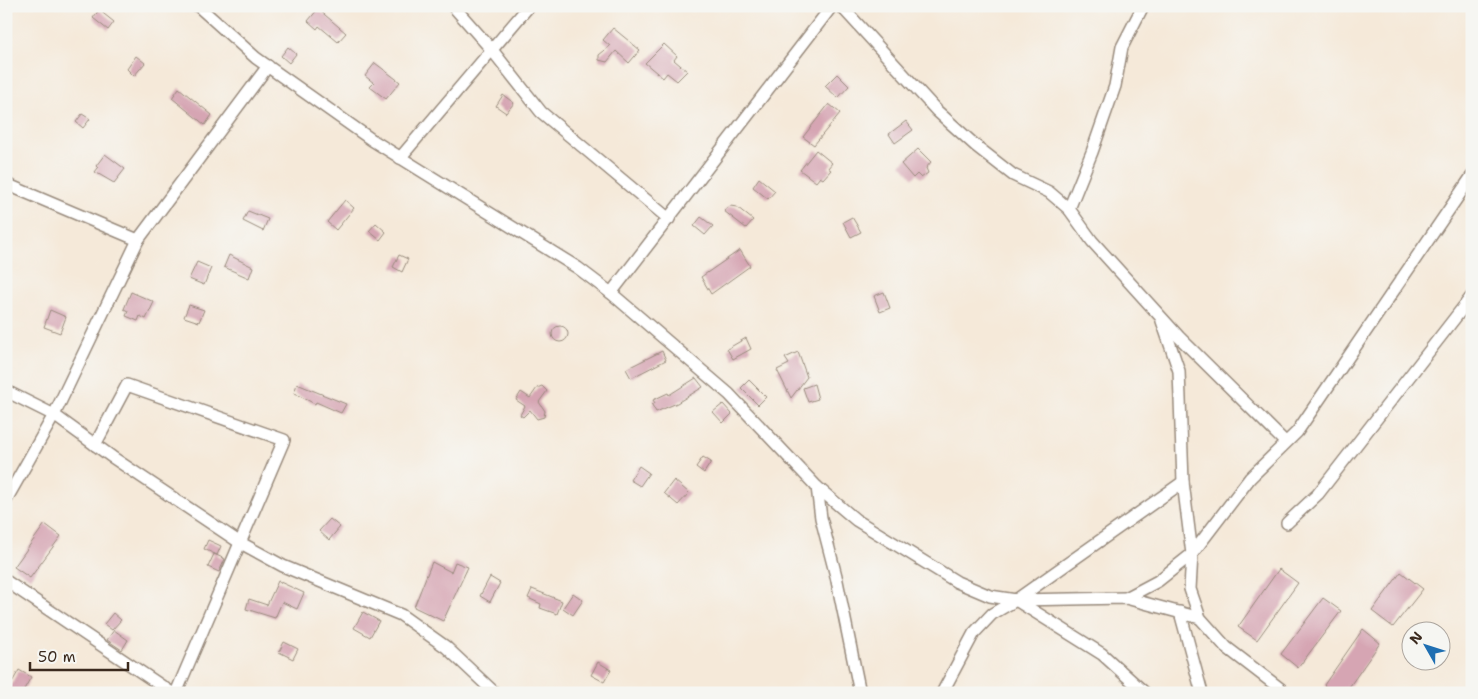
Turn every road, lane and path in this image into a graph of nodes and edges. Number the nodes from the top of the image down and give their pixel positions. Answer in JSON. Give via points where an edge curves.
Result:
{"nodes":[{"id":1,"x":198,"y":6,"type":"edge"},
{"id":2,"x":453,"y":6,"type":"edge"},
{"id":3,"x":529,"y":6,"type":"edge"},
{"id":4,"x":832,"y":6,"type":"edge"},
{"id":5,"x":841,"y":6,"type":"edge"},
{"id":6,"x":1143,"y":6,"type":"edge"},
{"id":7,"x":492,"y":50,"type":"junction"},
{"id":8,"x":268,"y":66,"type":"junction"},
{"id":9,"x":400,"y":158,"type":"junction"},
{"id":10,"x":1472,"y":176,"type":"edge"},
{"id":11,"x":6,"y":184,"type":"edge"},
{"id":12,"x":1069,"y":209,"type":"junction"},
{"id":13,"x":669,"y":219,"type":"junction"},
{"id":14,"x":138,"y":240,"type":"junction"},
{"id":15,"x":611,"y":293,"type":"junction"},
{"id":16,"x":1472,"y":296,"type":"edge"},
{"id":17,"x":1160,"y":316,"type":"junction"},
{"id":18,"x":6,"y":391,"type":"edge"},
{"id":19,"x":54,"y":415,"type":"junction"},
{"id":20,"x":1285,"y":442,"type":"junction"},
{"id":21,"x":95,"y":445,"type":"junction"},
{"id":22,"x":1183,"y":482,"type":"junction"},
{"id":23,"x":817,"y":487,"type":"junction"},
{"id":24,"x":6,"y":500,"type":"edge"},
{"id":25,"x":1287,"y":523,"type":"dead end"},
{"id":26,"x":239,"y":542,"type":"junction"},
{"id":27,"x":1192,"y":554,"type":"junction"},
{"id":28,"x":6,"y":581,"type":"edge"},
{"id":29,"x":1126,"y":598,"type":"junction"},
{"id":30,"x":1016,"y":600,"type":"junction"},
{"id":31,"x":1180,"y":612,"type":"junction"},
{"id":32,"x":1200,"y":618,"type":"junction"},
{"id":33,"x":172,"y":693,"type":"edge"},
{"id":34,"x":176,"y":693,"type":"edge"},
{"id":35,"x":495,"y":693,"type":"edge"},
{"id":36,"x":860,"y":693,"type":"edge"},
{"id":37,"x":942,"y":693,"type":"edge"},
{"id":38,"x":1145,"y":693,"type":"edge"},
{"id":39,"x":1202,"y":693,"type":"edge"},
{"id":40,"x":1286,"y":693,"type":"edge"}],
"edges":[{"from":1,"to":8,"type":"street"},
{"from":2,"to":7,"type":"street"},
{"from":3,"to":7,"type":"street"},
{"from":4,"to":13,"type":"street"},
{"from":5,"to":12,"type":"street","via":[[937,111],[976,146],[1014,175],[1049,192]]},
{"from":6,"to":12,"type":"street","via":[[1122,47],[1115,86]]},
{"from":7,"to":9,"type":"street"},
{"from":7,"to":13,"type":"street","via":[[541,112]]},
{"from":8,"to":9,"type":"street"},
{"from":8,"to":14,"type":"street"},
{"from":9,"to":15,"type":"street","via":[[578,268]]},
{"from":10,"to":20,"type":"street","via":[[1297,432]]},
{"from":11,"to":14,"type":"street"},
{"from":12,"to":17,"type":"street","via":[[1092,240]]},
{"from":13,"to":15,"type":"street"},
{"from":14,"to":19,"type":"street"},
{"from":15,"to":23,"type":"street","via":[[729,394]]},
{"from":16,"to":25,"type":"street","via":[[1318,494]]},
{"from":17,"to":20,"type":"street"},
{"from":17,"to":22,"type":"street","via":[[1180,372]]},
{"from":18,"to":19,"type":"street"},
{"from":19,"to":21,"type":"street"},
{"from":19,"to":24,"type":"street"},
{"from":20,"to":27,"type":"street","via":[[1250,478]]},
{"from":21,"to":26,"type":"street"},
{"from":21,"to":26,"type":"street","via":[[127,385],[284,440]]},
{"from":22,"to":27,"type":"street"},
{"from":22,"to":30,"type":"street"},
{"from":23,"to":30,"type":"street","via":[[856,520],[957,582],[990,596]]},
{"from":23,"to":36,"type":"street"},
{"from":26,"to":34,"type":"street"},
{"from":26,"to":35,"type":"street","via":[[282,566],[401,615],[446,647]]},
{"from":27,"to":29,"type":"street","via":[[1158,581]]},
{"from":27,"to":32,"type":"street","via":[[1190,589]]},
{"from":28,"to":33,"type":"street"},
{"from":29,"to":30,"type":"street"},
{"from":29,"to":31,"type":"street"},
{"from":30,"to":37,"type":"street","via":[[992,614],[974,634]]},
{"from":30,"to":38,"type":"street","via":[[1102,654]]},
{"from":31,"to":32,"type":"street"},
{"from":31,"to":39,"type":"street"},
{"from":32,"to":40,"type":"street","via":[[1226,647]]}]}
